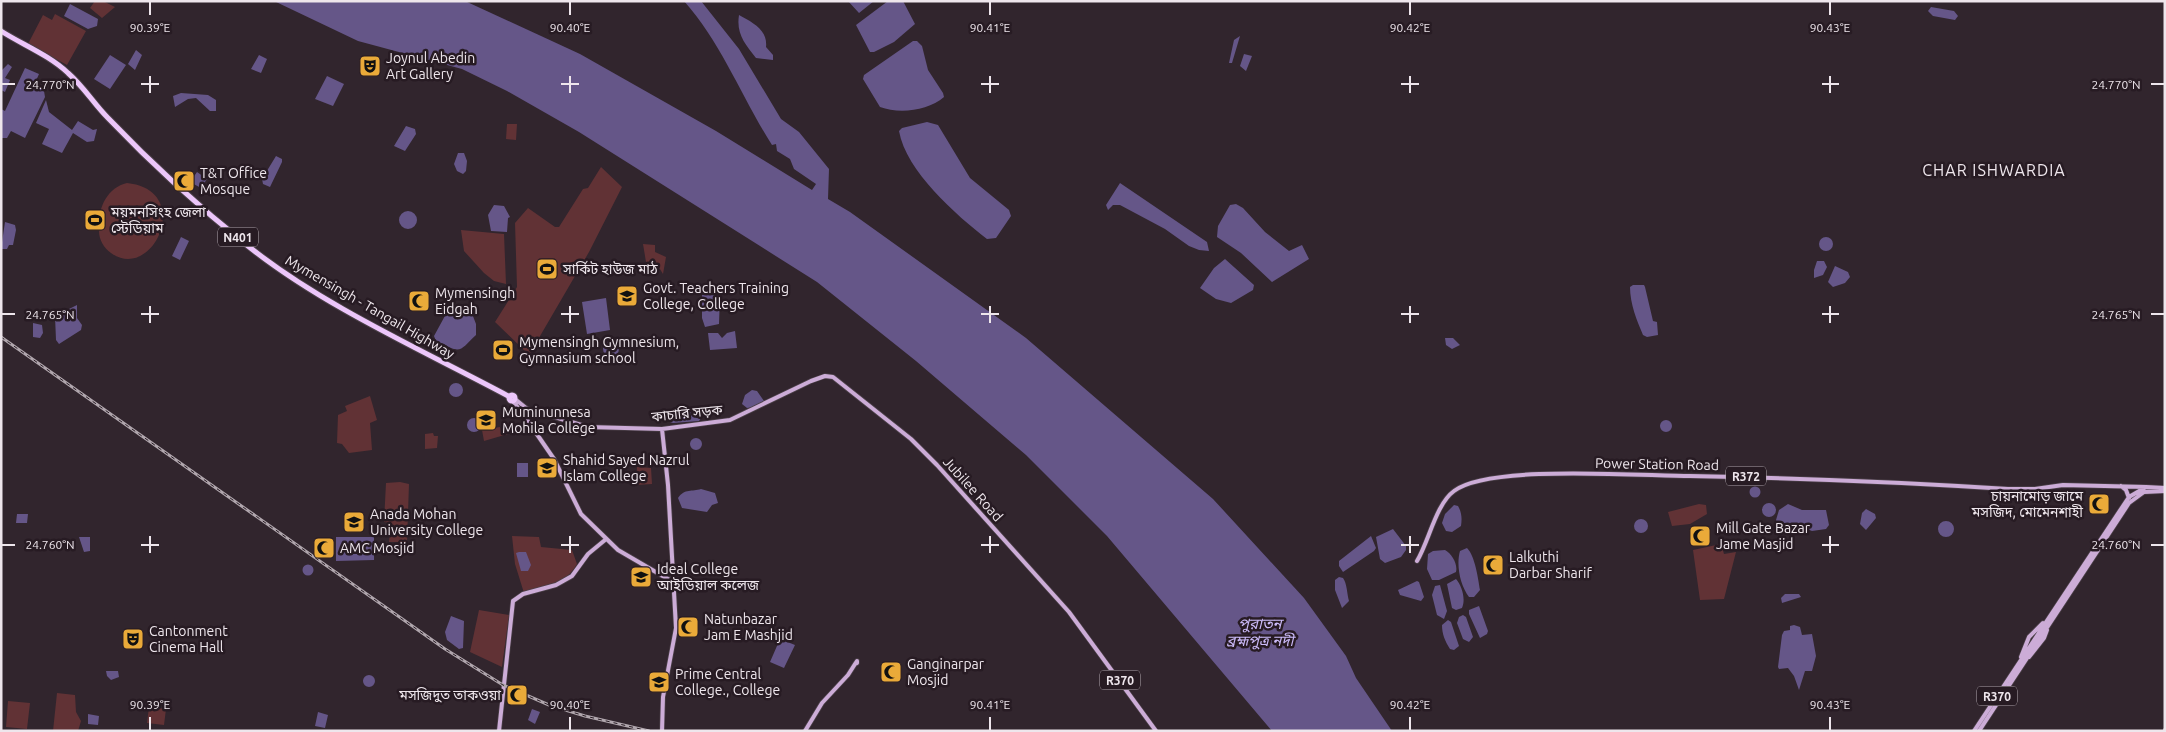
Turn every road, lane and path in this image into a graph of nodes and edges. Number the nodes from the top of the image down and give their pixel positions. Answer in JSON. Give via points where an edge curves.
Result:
{"nodes":[{"id":1,"x":1,"y":31,"type":"edge"},
{"id":2,"x":833,"y":377,"type":"joint"},
{"id":3,"x":512,"y":399,"type":"joint"},
{"id":4,"x":526,"y":412,"type":"junction"},
{"id":5,"x":662,"y":429,"type":"junction"},
{"id":6,"x":2121,"y":486,"type":"junction"},
{"id":7,"x":2146,"y":487,"type":"junction"},
{"id":8,"x":2165,"y":489,"type":"edge"},
{"id":9,"x":2129,"y":499,"type":"junction"},
{"id":10,"x":605,"y":540,"type":"junction"},
{"id":11,"x":1417,"y":561,"type":"dead end"},
{"id":12,"x":673,"y":582,"type":"junction"},
{"id":13,"x":2049,"y":621,"type":"junction"},
{"id":14,"x":2022,"y":662,"type":"junction"},
{"id":15,"x":855,"y":664,"type":"dead end"},
{"id":16,"x":499,"y":731,"type":"edge"},
{"id":17,"x":662,"y":731,"type":"edge"},
{"id":18,"x":805,"y":731,"type":"edge"},
{"id":19,"x":1156,"y":731,"type":"edge"},
{"id":20,"x":1974,"y":731,"type":"edge"},
{"id":21,"x":1979,"y":731,"type":"edge"}],
"edges":[{"from":1,"to":3,"type":"highway","name":"Mymensingh - Tangail Highway","number":"N401","via":[[68,73],[150,158],[265,259],[322,296]]},
{"from":2,"to":5,"type":"main road","name":"কাচারি সড়ক","via":[[811,380],[730,420]]},
{"from":2,"to":19,"type":"main road","name":"Jubilee Road","number":"R370","via":[[911,439],[937,465],[1070,612]]},
{"from":3,"to":4,"type":"main road","name":"কাচারি সড়ক"},
{"from":4,"to":5,"type":"main road","name":"কাচারি সড়ক","via":[[535,411],[588,427]]},
{"from":4,"to":10,"type":"main road","via":[[528,421],[554,459],[581,514]]},
{"from":5,"to":12,"type":"main road"},
{"from":6,"to":7,"type":"main road","name":"Power Station Road","number":"R372"},
{"from":6,"to":9,"type":"main road"},
{"from":6,"to":11,"type":"main road","name":"Power Station Road","number":"R372","via":[[2063,486],[2035,490],[1751,476],[1565,474],[1512,477],[1477,481],[1454,490],[1442,505],[1428,543]]},
{"from":7,"to":8,"type":"main road","name":"Power Station Road"},
{"from":7,"to":9,"type":"main road"},
{"from":8,"to":9,"type":"main road","via":[[2144,492]]},
{"from":9,"to":13,"type":"main road"},
{"from":10,"to":12,"type":"main road"},
{"from":10,"to":16,"type":"main road","via":[[588,554],[572,576],[556,585],[523,594],[513,601]]},
{"from":12,"to":17,"type":"main road","via":[[676,628],[663,697]]},
{"from":13,"to":14,"type":"main road","via":[[2044,638]]},
{"from":13,"to":14,"type":"main road","via":[[2029,637]]},
{"from":14,"to":20,"type":"main road","number":"R370"},
{"from":14,"to":21,"type":"main road","number":"R370"},
{"from":15,"to":18,"type":"main road","via":[[822,703]]}]}
